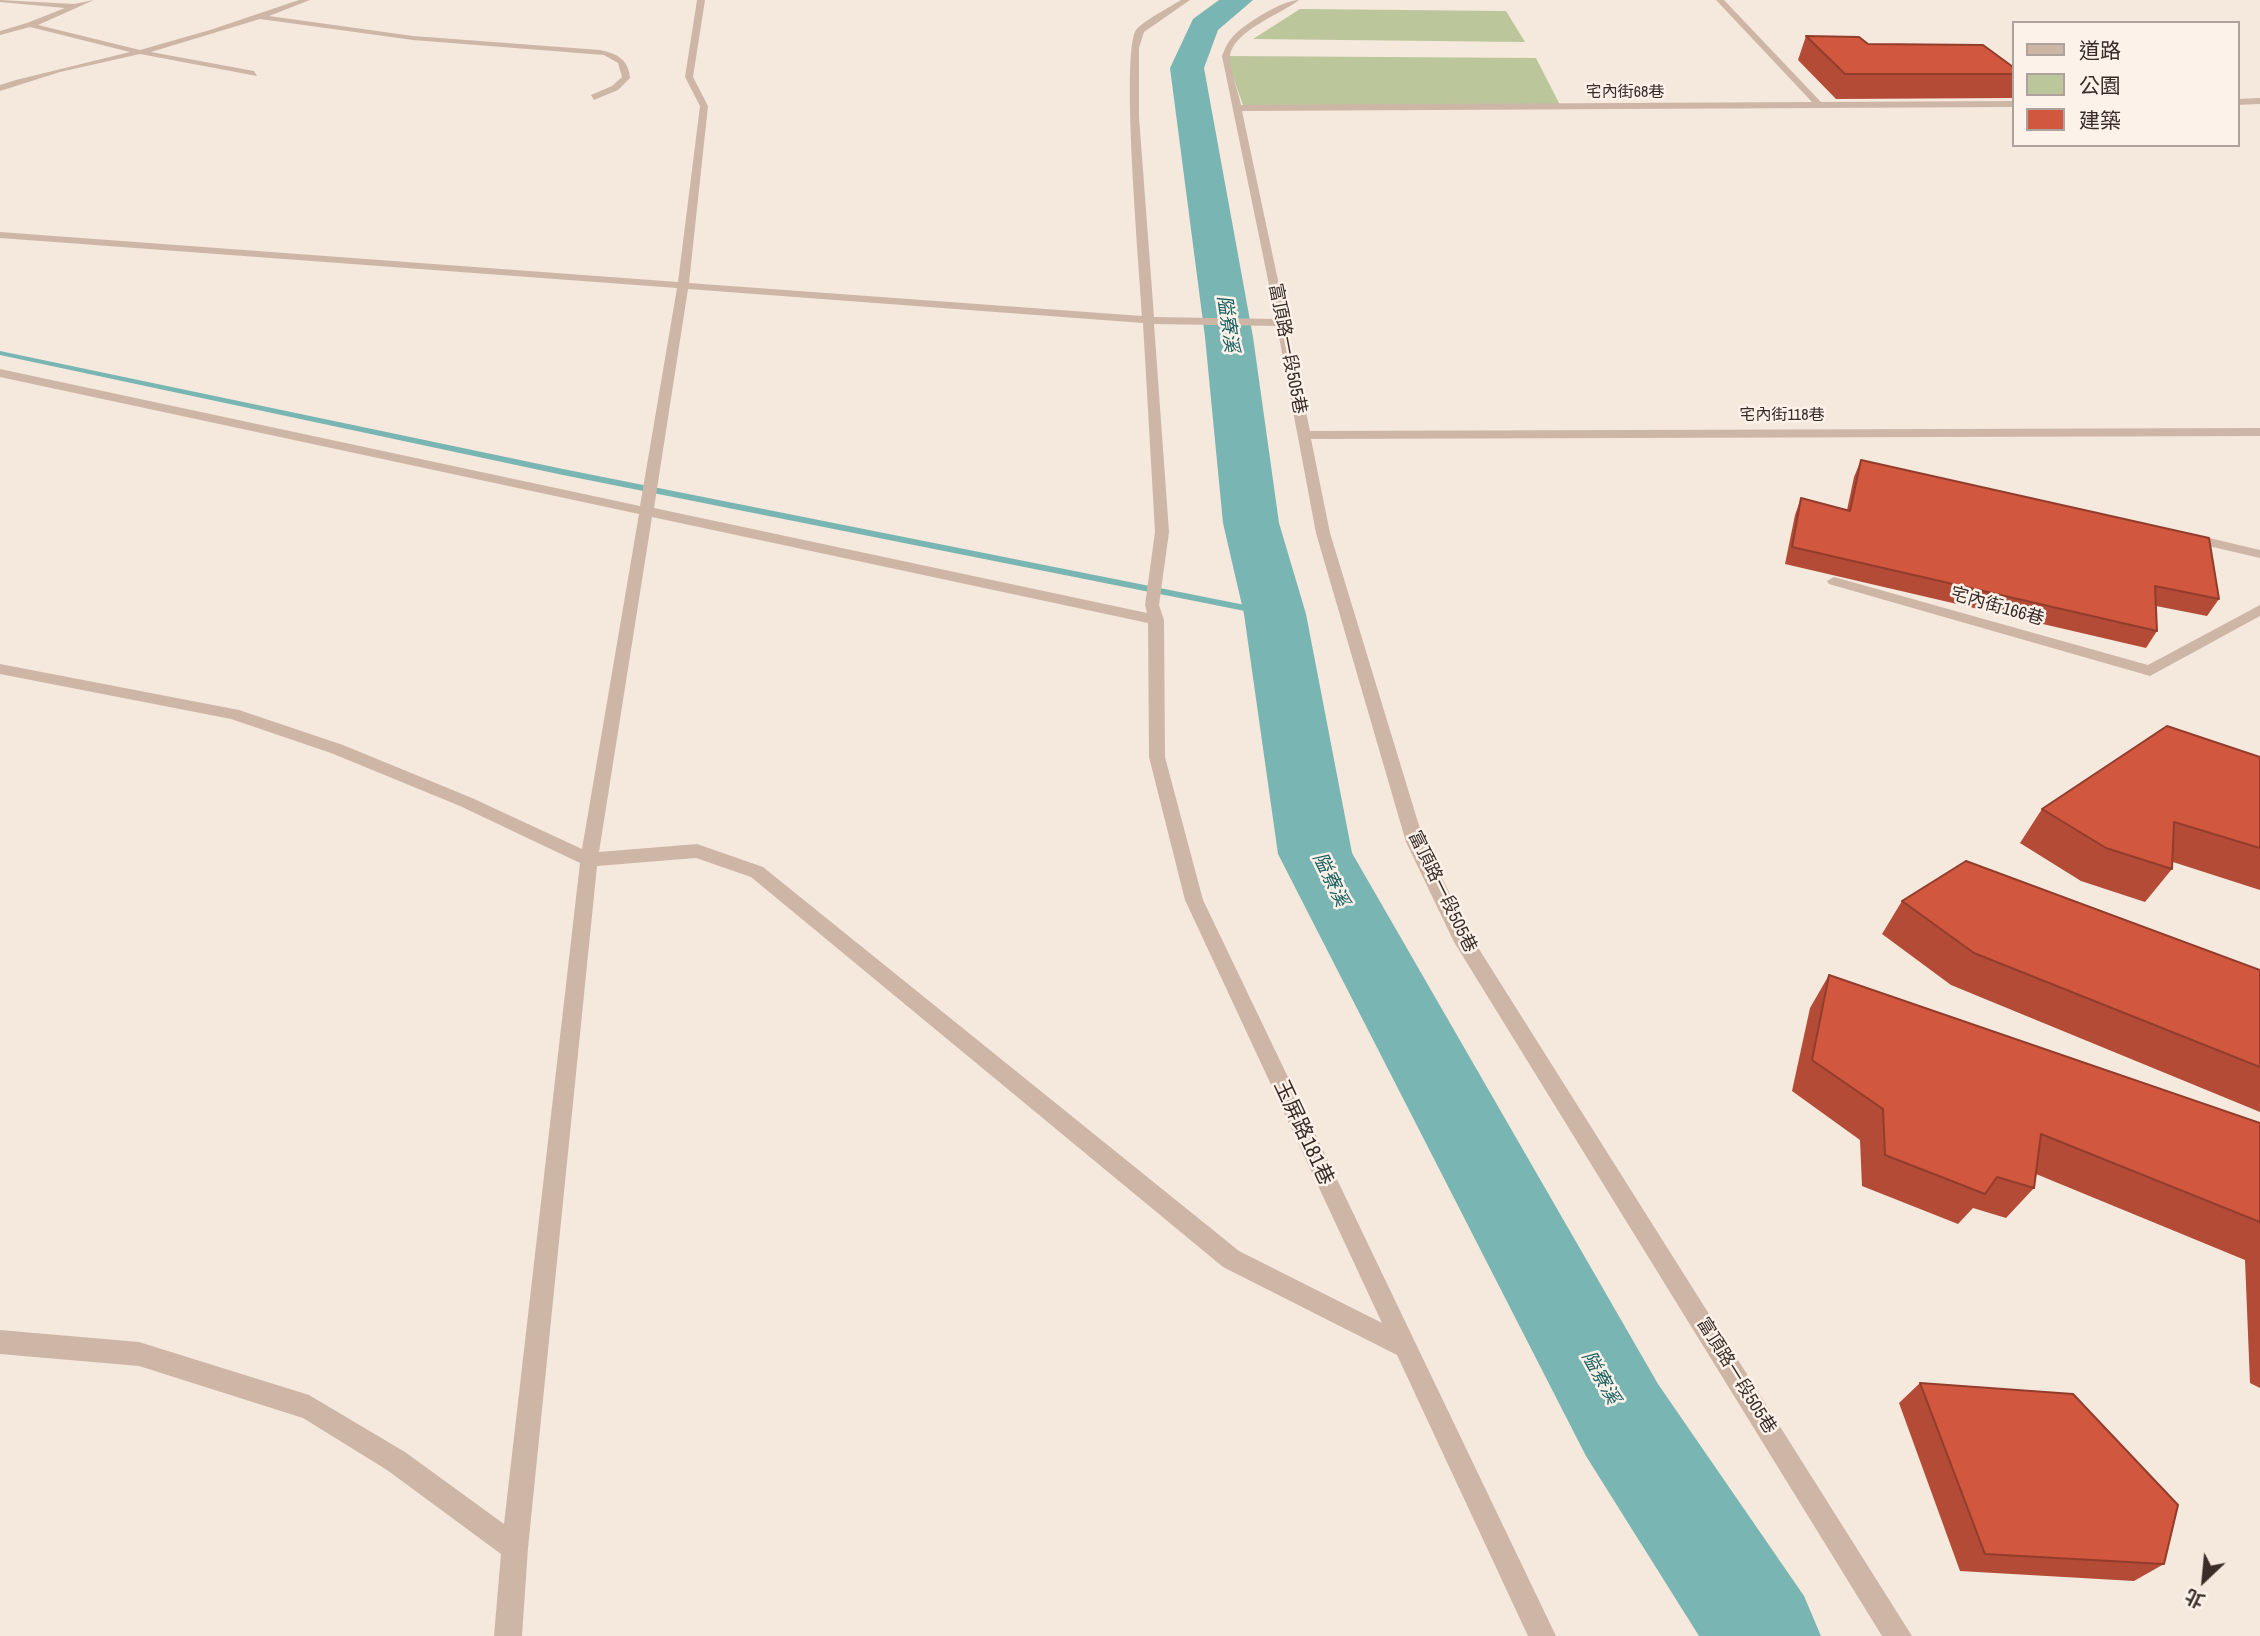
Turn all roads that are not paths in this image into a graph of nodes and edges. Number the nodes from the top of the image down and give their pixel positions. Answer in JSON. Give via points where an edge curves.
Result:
{"nodes":[{"id":1,"x":0,"y":0,"type":"edge"},
{"id":2,"x":90,"y":0,"type":"edge"},
{"id":3,"x":306,"y":0,"type":"edge"},
{"id":4,"x":701,"y":0,"type":"edge"},
{"id":5,"x":1186,"y":0,"type":"edge"},
{"id":6,"x":1295,"y":0,"type":"edge"},
{"id":7,"x":1720,"y":0,"type":"edge"},
{"id":8,"x":78,"y":6,"type":"junction"},
{"id":9,"x":262,"y":17,"type":"junction"},
{"id":10,"x":30,"y":24,"type":"junction"},
{"id":11,"x":0,"y":33,"type":"edge"},
{"id":12,"x":141,"y":51,"type":"junction"},
{"id":13,"x":254,"y":74,"type":"dead end"},
{"id":14,"x":0,"y":88,"type":"edge"},
{"id":15,"x":594,"y":97,"type":"dead end"},
{"id":16,"x":2260,"y":101,"type":"edge"},
{"id":17,"x":2239,"y":102,"type":"edge"},
{"id":18,"x":2011,"y":104,"type":"edge"},
{"id":19,"x":1821,"y":107,"type":"junction"},
{"id":20,"x":1238,"y":108,"type":"junction"},
{"id":21,"x":0,"y":235,"type":"edge"},
{"id":22,"x":683,"y":287,"type":"junction"},
{"id":23,"x":1150,"y":320,"type":"junction"},
{"id":24,"x":1272,"y":323,"type":"junction"},
{"id":25,"x":0,"y":373,"type":"edge"},
{"id":26,"x":2260,"y":432,"type":"edge"},
{"id":27,"x":1304,"y":435,"type":"junction"},
{"id":28,"x":647,"y":502,"type":"junction"},
{"id":29,"x":2178,"y":535,"type":"edge"},
{"id":30,"x":2260,"y":554,"type":"edge"},
{"id":31,"x":1834,"y":581,"type":"dead end"},
{"id":32,"x":1154,"y":603,"type":"junction"},
{"id":33,"x":2260,"y":610,"type":"edge"},
{"id":34,"x":0,"y":669,"type":"edge"},
{"id":35,"x":589,"y":860,"type":"junction"},
{"id":36,"x":0,"y":1342,"type":"edge"},
{"id":37,"x":1403,"y":1346,"type":"junction"},
{"id":38,"x":515,"y":1548,"type":"junction"},
{"id":39,"x":508,"y":1636,"type":"edge"},
{"id":40,"x":1542,"y":1636,"type":"edge"},
{"id":41,"x":1898,"y":1636,"type":"edge"}],
"edges":[{"from":1,"to":8,"type":"street"},
{"from":2,"to":8,"type":"street"},
{"from":3,"to":9,"type":"street"},
{"from":4,"to":22,"type":"street","via":[[689,77],[704,106]]},
{"from":5,"to":23,"type":"street","name":"玉屏路181巷","via":[[1140,31],[1135,48],[1135,117]]},
{"from":6,"to":20,"type":"street","name":"富頂路一段505巷","via":[[1233,41],[1226,57]]},
{"from":7,"to":19,"type":"street"},
{"from":8,"to":10,"type":"street"},
{"from":9,"to":12,"type":"street"},
{"from":9,"to":15,"type":"street","via":[[413,38],[617,56],[625,65],[626,78],[615,89]]},
{"from":10,"to":11,"type":"street"},
{"from":10,"to":12,"type":"street"},
{"from":12,"to":13,"type":"street"},
{"from":12,"to":14,"type":"street","via":[[37,74]]},
{"from":16,"to":17,"type":"street"},
{"from":18,"to":19,"type":"street","name":"宅內街68巷"},
{"from":19,"to":20,"type":"street","name":"宅內街68巷"},
{"from":20,"to":24,"type":"street","name":"富頂路一段505巷"},
{"from":21,"to":22,"type":"street"},
{"from":22,"to":23,"type":"street"},
{"from":22,"to":28,"type":"street"},
{"from":23,"to":24,"type":"street"},
{"from":23,"to":32,"type":"street","name":"玉屏路181巷","via":[[1162,532]]},
{"from":24,"to":27,"type":"street","name":"富頂路一段505巷"},
{"from":25,"to":28,"type":"street"},
{"from":26,"to":27,"type":"street","name":"宅內街118巷"},
{"from":27,"to":41,"type":"street","name":"富頂路一段505巷","via":[[1323,533],[1415,842],[1464,943]]},
{"from":28,"to":32,"type":"street"},
{"from":28,"to":35,"type":"street"},
{"from":29,"to":30,"type":"street"},
{"from":31,"to":33,"type":"street","name":"宅內街166巷","via":[[2150,671]]},
{"from":32,"to":37,"type":"street","name":"玉屏路181巷","via":[[1157,757],[1194,900]]},
{"from":34,"to":35,"type":"street","via":[[233,714],[337,749]]},
{"from":35,"to":37,"type":"street","via":[[697,851],[757,872],[1231,1259]]},
{"from":35,"to":38,"type":"street"},
{"from":36,"to":38,"type":"street","via":[[139,1354],[309,1406],[397,1461]]},
{"from":37,"to":40,"type":"street","name":"玉屏路181巷"},
{"from":38,"to":39,"type":"street"}]}
